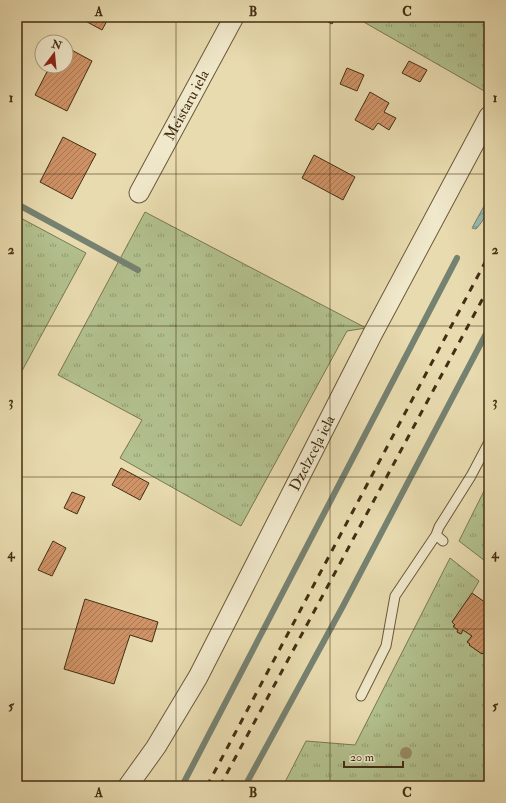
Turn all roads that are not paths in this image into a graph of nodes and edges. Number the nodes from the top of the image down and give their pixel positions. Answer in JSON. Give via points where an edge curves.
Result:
{"nodes":[{"id":1,"x":234,"y":17,"type":"edge"},
{"id":2,"x":489,"y":116,"type":"edge"},
{"id":3,"x":139,"y":193,"type":"dead end"},
{"id":4,"x":489,"y":442,"type":"edge"},
{"id":5,"x":361,"y":696,"type":"dead end"},
{"id":6,"x":128,"y":786,"type":"edge"}],
"edges":[{"from":1,"to":3,"type":"street","name":"Meistaru iela"},
{"from":2,"to":6,"type":"street","name":"Dzelzceļa iela","via":[[372,335],[198,677],[156,747]]},
{"from":4,"to":5,"type":"lane","via":[[439,528],[440,538],[395,596],[386,646]]}]}
